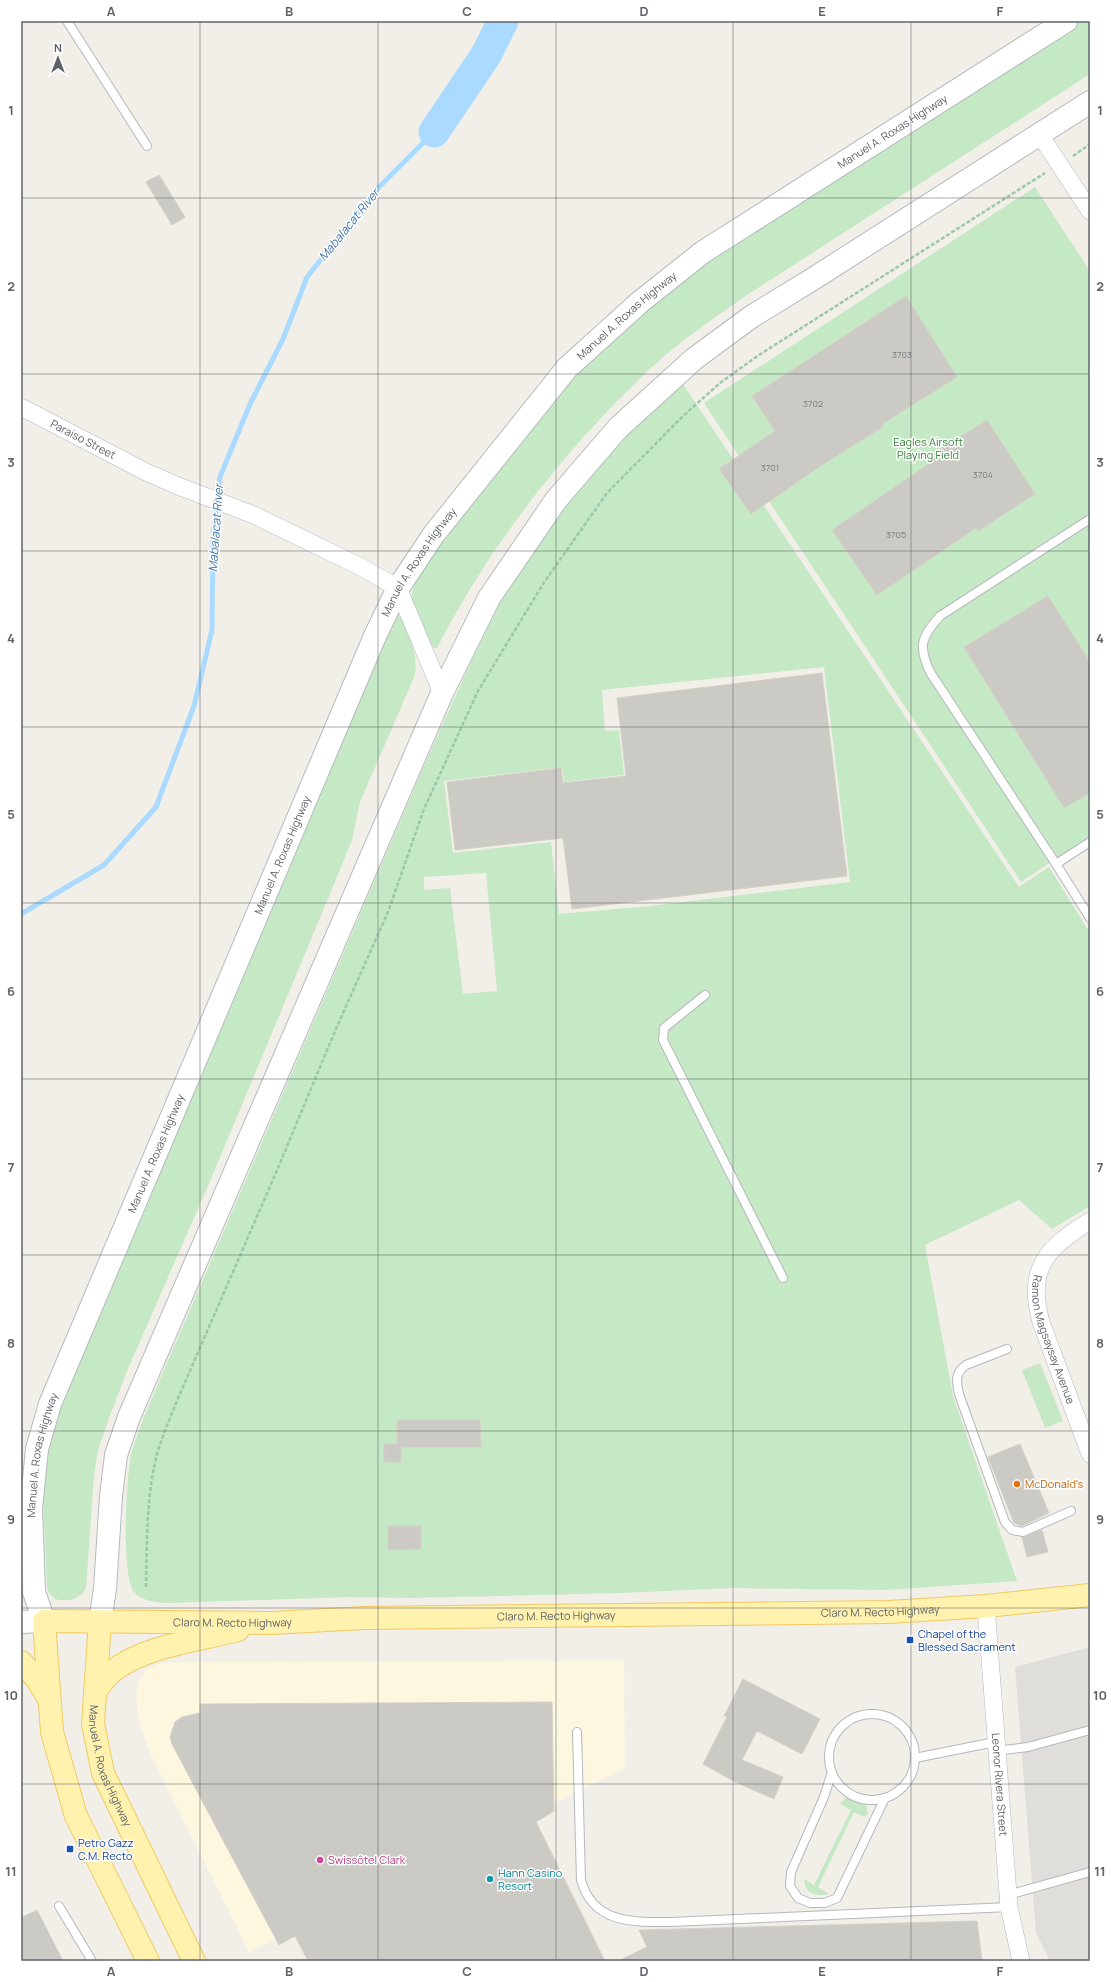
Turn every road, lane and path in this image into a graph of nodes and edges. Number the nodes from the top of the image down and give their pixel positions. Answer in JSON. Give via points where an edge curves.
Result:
{"nodes":[{"id":1,"x":67,"y":21,"type":"edge"},
{"id":2,"x":1066,"y":21,"type":"edge"},
{"id":3,"x":1090,"y":102,"type":"edge"},
{"id":4,"x":1040,"y":135,"type":"junction"},
{"id":5,"x":1090,"y":144,"type":"edge"},
{"id":6,"x":147,"y":146,"type":"dead end"},
{"id":7,"x":1060,"y":164,"type":"junction"},
{"id":8,"x":1090,"y":211,"type":"edge"},
{"id":9,"x":21,"y":407,"type":"edge"},
{"id":10,"x":1090,"y":519,"type":"edge"},
{"id":11,"x":398,"y":588,"type":"junction"},
{"id":12,"x":442,"y":693,"type":"junction"},
{"id":13,"x":1090,"y":842,"type":"edge"},
{"id":14,"x":1056,"y":864,"type":"junction"},
{"id":15,"x":1090,"y":918,"type":"edge"},
{"id":16,"x":706,"y":995,"type":"dead end"},
{"id":17,"x":1090,"y":1221,"type":"edge"},
{"id":18,"x":783,"y":1278,"type":"dead end"},
{"id":19,"x":1007,"y":1349,"type":"dead end"},
{"id":20,"x":1090,"y":1454,"type":"edge"},
{"id":21,"x":1071,"y":1511,"type":"dead end"},
{"id":22,"x":33,"y":1551,"type":"junction"},
{"id":23,"x":21,"y":1574,"type":"edge"},
{"id":24,"x":146,"y":1588,"type":"dead end"},
{"id":25,"x":1090,"y":1595,"type":"edge"},
{"id":26,"x":986,"y":1606,"type":"junction"},
{"id":27,"x":100,"y":1621,"type":"junction"},
{"id":28,"x":21,"y":1622,"type":"edge"},
{"id":29,"x":44,"y":1622,"type":"junction"},
{"id":30,"x":271,"y":1623,"type":"junction"},
{"id":31,"x":21,"y":1662,"type":"edge"},
{"id":32,"x":95,"y":1692,"type":"junction"},
{"id":33,"x":50,"y":1699,"type":"junction"},
{"id":34,"x":1090,"y":1730,"type":"edge"},
{"id":35,"x":577,"y":1732,"type":"dead end"},
{"id":36,"x":996,"y":1747,"type":"junction"},
{"id":37,"x":915,"y":1758,"type":"junction"},
{"id":38,"x":831,"y":1775,"type":"junction"},
{"id":39,"x":885,"y":1798,"type":"junction"},
{"id":40,"x":1090,"y":1872,"type":"edge"},
{"id":41,"x":1008,"y":1901,"type":"junction"},
{"id":42,"x":59,"y":1906,"type":"dead end"},
{"id":43,"x":92,"y":1961,"type":"edge"},
{"id":44,"x":148,"y":1961,"type":"edge"},
{"id":45,"x":194,"y":1961,"type":"edge"},
{"id":46,"x":1021,"y":1961,"type":"edge"}],
"edges":[{"from":1,"to":6,"type":"lane"},
{"from":2,"to":11,"type":"main road","name":"Manuel A. Roxas Highway","via":[[703,252],[640,302],[567,368],[434,534]]},
{"from":3,"to":4,"type":"main road","name":"Manuel A. Roxas Highway"},
{"from":4,"to":7,"type":"street"},
{"from":4,"to":12,"type":"main road","name":"Manuel A. Roxas Highway","via":[[751,317],[694,359],[618,428],[556,500],[489,598]]},
{"from":5,"to":7,"type":"path"},
{"from":7,"to":8,"type":"street"},
{"from":7,"to":24,"type":"path","via":[[759,355],[720,383],[606,493],[543,584],[478,691],[424,809],[388,912],[176,1402],[153,1472],[147,1523]]},
{"from":9,"to":11,"type":"street","name":"Paraiso Street","via":[[146,472],[254,515],[348,560]]},
{"from":10,"to":14,"type":"lane","via":[[940,616],[924,635],[922,645],[930,672]]},
{"from":11,"to":12,"type":"street"},
{"from":11,"to":22,"type":"main road","name":"Manuel A. Roxas Highway","via":[[372,643],[50,1404],[37,1449],[31,1509]]},
{"from":12,"to":27,"type":"main road","name":"Manuel A. Roxas Highway","via":[[129,1417],[116,1455]]},
{"from":13,"to":14,"type":"lane"},
{"from":14,"to":15,"type":"lane"},
{"from":16,"to":18,"type":"lane","via":[[664,1028],[663,1040]]},
{"from":17,"to":20,"type":"street","name":"Ramon Magsaysay Avenue","via":[[1057,1243],[1045,1259],[1037,1277],[1036,1292],[1036,1306],[1041,1322]]},
{"from":19,"to":21,"type":"lane","via":[[966,1365],[960,1369],[956,1379],[959,1394],[1005,1522],[1012,1530],[1023,1532]]},
{"from":22,"to":23,"type":"main road"},
{"from":22,"to":29,"type":"main road","name":"Manuel A. Roxas Highway","via":[[34,1592]]},
{"from":25,"to":26,"type":"main road","name":"Claro M. Recto Highway"},
{"from":26,"to":30,"type":"main road","name":"Claro M. Recto Highway","via":[[889,1612],[365,1618]]},
{"from":26,"to":36,"type":"street","name":"Leonor Rivera Street"},
{"from":27,"to":29,"type":"main road","name":"Claro M. Recto Highway"},
{"from":27,"to":30,"type":"main road","name":"Claro M. Recto Highway"},
{"from":27,"to":32,"type":"main road","name":"Manuel A. Roxas Highway"},
{"from":28,"to":29,"type":"main road","name":"Claro M. Recto Highway"},
{"from":29,"to":33,"type":"main road","name":"Manuel A. Roxas Highway"},
{"from":30,"to":32,"type":"main road","via":[[146,1653],[111,1672]]},
{"from":31,"to":33,"type":"main road"},
{"from":32,"to":45,"type":"main road","name":"Manuel A. Roxas Highway","via":[[93,1724],[103,1773]]},
{"from":33,"to":44,"type":"main road","name":"Manuel A. Roxas Highway","via":[[52,1732],[76,1816]]},
{"from":34,"to":36,"type":"lane","via":[[1028,1747]]},
{"from":35,"to":41,"type":"lane","via":[[581,1880],[584,1894],[596,1908],[615,1918],[637,1922],[671,1922]]},
{"from":36,"to":37,"type":"lane"},
{"from":36,"to":41,"type":"street","name":"Leonor Rivera Street"},
{"from":37,"to":38,"type":"lane","via":[[910,1738],[896,1722],[884,1716],[870,1714],[856,1717],[844,1724],[835,1734],[830,1747]]},
{"from":37,"to":39,"type":"lane","via":[[906,1782]]},
{"from":38,"to":39,"type":"lane","via":[[848,1793],[859,1798]]},
{"from":38,"to":39,"type":"lane","via":[[791,1872],[790,1886],[798,1898],[810,1903],[825,1903],[837,1898]]},
{"from":40,"to":41,"type":"lane"},
{"from":41,"to":46,"type":"street","name":"Leonor Rivera Street"},
{"from":42,"to":43,"type":"lane"}]}
